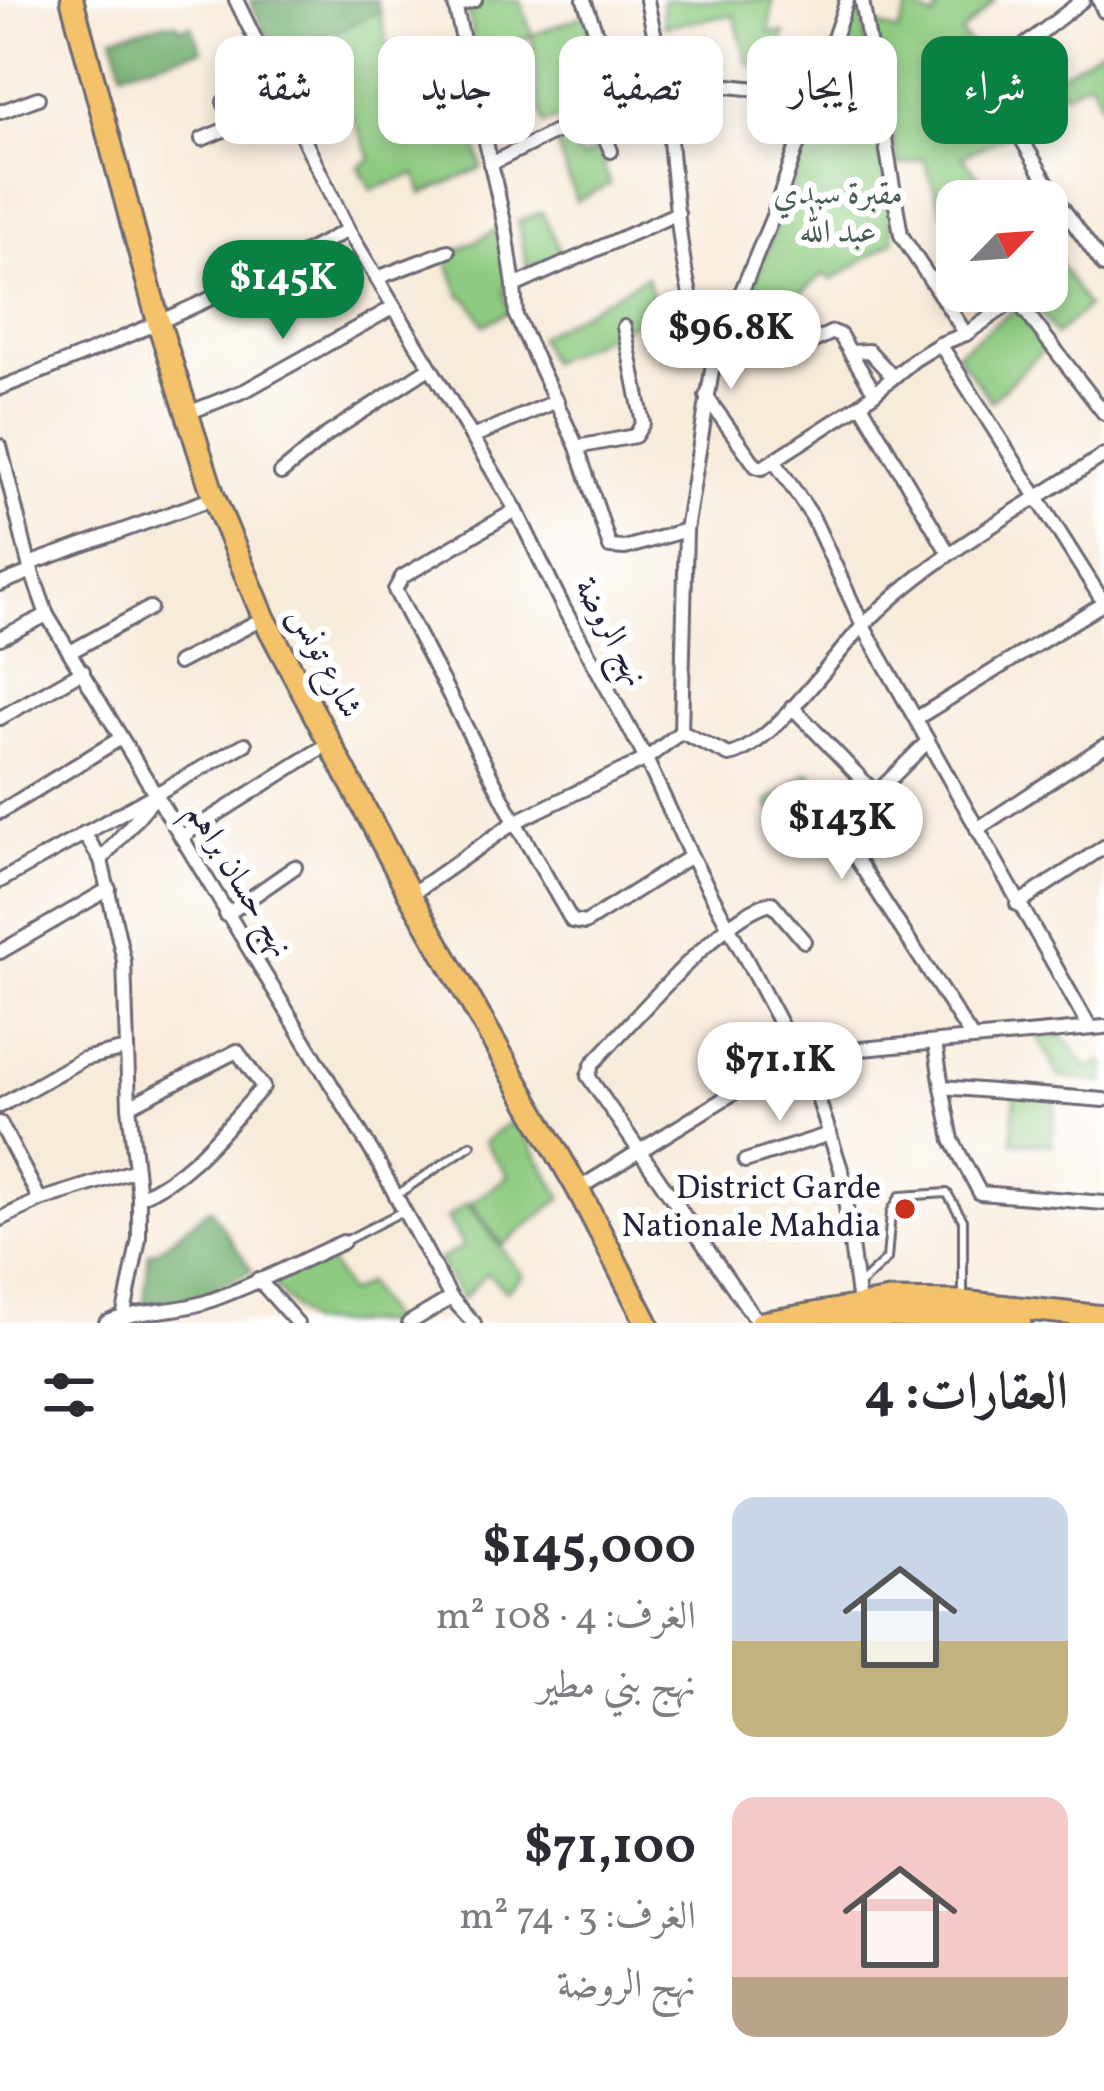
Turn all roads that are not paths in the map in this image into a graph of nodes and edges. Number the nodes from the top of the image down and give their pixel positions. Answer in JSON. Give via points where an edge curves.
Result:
{"nodes":[{"id":1,"x":72,"y":0,"type":"edge"},
{"id":2,"x":236,"y":0,"type":"edge"},
{"id":3,"x":476,"y":0,"type":"edge"},
{"id":4,"x":584,"y":0,"type":"edge"},
{"id":5,"x":647,"y":0,"type":"edge"},
{"id":6,"x":847,"y":0,"type":"edge"},
{"id":7,"x":862,"y":0,"type":"edge"},
{"id":8,"x":1083,"y":0,"type":"edge"},
{"id":9,"x":1099,"y":0,"type":"edge"},
{"id":10,"x":455,"y":3,"type":"edge"},
{"id":11,"x":1104,"y":11,"type":"edge"},
{"id":12,"x":252,"y":36,"type":"edge"},
{"id":13,"x":600,"y":36,"type":"edge"},
{"id":14,"x":654,"y":36,"type":"edge"},
{"id":15,"x":834,"y":36,"type":"edge"},
{"id":16,"x":1037,"y":36,"type":"edge"},
{"id":17,"x":38,"y":98,"type":"dead end"},
{"id":18,"x":0,"y":112,"type":"edge"},
{"id":19,"x":559,"y":131,"type":"edge"},
{"id":20,"x":215,"y":134,"type":"edge"},
{"id":21,"x":202,"y":139,"type":"dead end"},
{"id":22,"x":304,"y":144,"type":"edge"},
{"id":23,"x":608,"y":144,"type":"edge"},
{"id":24,"x":670,"y":144,"type":"edge"},
{"id":25,"x":797,"y":144,"type":"edge"},
{"id":26,"x":1026,"y":144,"type":"edge"},
{"id":27,"x":611,"y":151,"type":"dead end"},
{"id":28,"x":490,"y":164,"type":"junction"},
{"id":29,"x":678,"y":213,"type":"junction"},
{"id":30,"x":348,"y":230,"type":"junction"},
{"id":31,"x":1104,"y":236,"type":"edge"},
{"id":32,"x":1090,"y":248,"type":"junction"},
{"id":33,"x":448,"y":251,"type":"dead end"},
{"id":34,"x":1104,"y":266,"type":"edge"},
{"id":35,"x":377,"y":278,"type":"junction"},
{"id":36,"x":514,"y":286,"type":"junction"},
{"id":37,"x":738,"y":296,"type":"junction"},
{"id":38,"x":394,"y":307,"type":"junction"},
{"id":39,"x":993,"y":312,"type":"edge"},
{"id":40,"x":1027,"y":312,"type":"edge"},
{"id":41,"x":159,"y":324,"type":"junction"},
{"id":42,"x":624,"y":327,"type":"dead end"},
{"id":43,"x":966,"y":334,"type":"junction"},
{"id":44,"x":940,"y":344,"type":"junction"},
{"id":45,"x":850,"y":352,"type":"junction"},
{"id":46,"x":714,"y":358,"type":"junction"},
{"id":47,"x":429,"y":368,"type":"junction"},
{"id":48,"x":893,"y":376,"type":"junction"},
{"id":49,"x":0,"y":388,"type":"edge"},
{"id":50,"x":875,"y":393,"type":"junction"},
{"id":51,"x":706,"y":396,"type":"junction"},
{"id":52,"x":557,"y":401,"type":"junction"},
{"id":53,"x":862,"y":404,"type":"junction"},
{"id":54,"x":188,"y":413,"type":"junction"},
{"id":55,"x":1104,"y":413,"type":"edge"},
{"id":56,"x":472,"y":437,"type":"junction"},
{"id":57,"x":0,"y":446,"type":"edge"},
{"id":58,"x":577,"y":447,"type":"junction"},
{"id":59,"x":1104,"y":455,"type":"edge"},
{"id":60,"x":775,"y":462,"type":"junction"},
{"id":61,"x":280,"y":473,"type":"dead end"},
{"id":62,"x":214,"y":498,"type":"junction"},
{"id":63,"x":1040,"y":499,"type":"junction"},
{"id":64,"x":15,"y":508,"type":"junction"},
{"id":65,"x":516,"y":510,"type":"junction"},
{"id":66,"x":0,"y":514,"type":"edge"},
{"id":67,"x":686,"y":530,"type":"junction"},
{"id":68,"x":949,"y":554,"type":"junction"},
{"id":69,"x":30,"y":568,"type":"junction"},
{"id":70,"x":0,"y":584,"type":"edge"},
{"id":71,"x":1104,"y":603,"type":"edge"},
{"id":72,"x":150,"y":608,"type":"dead end"},
{"id":73,"x":47,"y":615,"type":"junction"},
{"id":74,"x":264,"y":618,"type":"junction"},
{"id":75,"x":862,"y":626,"type":"junction"},
{"id":76,"x":0,"y":638,"type":"edge"},
{"id":77,"x":70,"y":652,"type":"junction"},
{"id":78,"x":178,"y":663,"type":"dead end"},
{"id":79,"x":83,"y":670,"type":"junction"},
{"id":80,"x":792,"y":707,"type":"junction"},
{"id":81,"x":0,"y":718,"type":"edge"},
{"id":82,"x":917,"y":718,"type":"junction"},
{"id":83,"x":681,"y":732,"type":"junction"},
{"id":84,"x":121,"y":738,"type":"junction"},
{"id":85,"x":928,"y":741,"type":"junction"},
{"id":86,"x":245,"y":744,"type":"dead end"},
{"id":87,"x":328,"y":744,"type":"junction"},
{"id":88,"x":1104,"y":746,"type":"edge"},
{"id":89,"x":646,"y":758,"type":"junction"},
{"id":90,"x":153,"y":794,"type":"junction"},
{"id":91,"x":877,"y":795,"type":"junction"},
{"id":92,"x":0,"y":812,"type":"edge"},
{"id":93,"x":514,"y":822,"type":"junction"},
{"id":94,"x":976,"y":830,"type":"junction"},
{"id":95,"x":84,"y":833,"type":"junction"},
{"id":96,"x":182,"y":837,"type":"junction"},
{"id":97,"x":1104,"y":847,"type":"edge"},
{"id":98,"x":691,"y":856,"type":"junction"},
{"id":99,"x":101,"y":860,"type":"junction"},
{"id":100,"x":295,"y":867,"type":"dead end"},
{"id":101,"x":0,"y":881,"type":"edge"},
{"id":102,"x":110,"y":889,"type":"junction"},
{"id":103,"x":410,"y":895,"type":"junction"},
{"id":104,"x":1017,"y":904,"type":"junction"},
{"id":105,"x":226,"y":915,"type":"junction"},
{"id":106,"x":729,"y":925,"type":"junction"},
{"id":107,"x":804,"y":941,"type":"dead end"},
{"id":108,"x":0,"y":952,"type":"edge"},
{"id":109,"x":1097,"y":1027,"type":"edge"},
{"id":110,"x":972,"y":1038,"type":"junction"},
{"id":111,"x":935,"y":1042,"type":"junction"},
{"id":112,"x":126,"y":1049,"type":"junction"},
{"id":113,"x":795,"y":1055,"type":"junction"},
{"id":114,"x":942,"y":1087,"type":"junction"},
{"id":115,"x":1104,"y":1100,"type":"edge"},
{"id":116,"x":0,"y":1106,"type":"edge"},
{"id":117,"x":130,"y":1106,"type":"junction"},
{"id":118,"x":0,"y":1123,"type":"edge"},
{"id":119,"x":830,"y":1134,"type":"junction"},
{"id":120,"x":471,"y":1145,"type":"dead end"},
{"id":121,"x":640,"y":1151,"type":"junction"},
{"id":122,"x":745,"y":1161,"type":"dead end"},
{"id":123,"x":136,"y":1170,"type":"junction"},
{"id":124,"x":578,"y":1189,"type":"junction"},
{"id":125,"x":395,"y":1196,"type":"junction"},
{"id":126,"x":139,"y":1197,"type":"junction"},
{"id":127,"x":40,"y":1200,"type":"junction"},
{"id":128,"x":1104,"y":1203,"type":"edge"},
{"id":129,"x":403,"y":1211,"type":"junction"},
{"id":130,"x":0,"y":1219,"type":"edge"},
{"id":131,"x":343,"y":1242,"type":"joint"},
{"id":132,"x":258,"y":1279,"type":"junction"},
{"id":133,"x":451,"y":1298,"type":"junction"},
{"id":134,"x":961,"y":1310,"type":"junction"},
{"id":135,"x":856,"y":1311,"type":"edge"},
{"id":136,"x":996,"y":1313,"type":"edge"},
{"id":137,"x":642,"y":1317,"type":"edge"},
{"id":138,"x":1104,"y":1318,"type":"edge"},
{"id":139,"x":123,"y":1319,"type":"edge"},
{"id":140,"x":106,"y":1323,"type":"edge"},
{"id":141,"x":297,"y":1323,"type":"edge"},
{"id":142,"x":409,"y":1323,"type":"edge"},
{"id":143,"x":474,"y":1323,"type":"edge"},
{"id":144,"x":760,"y":1323,"type":"edge"},
{"id":145,"x":1020,"y":1323,"type":"edge"}],
"edges":[{"from":1,"to":41,"type":"main road","name":"شارع تونس"},
{"from":2,"to":12,"type":"street","name":"نهج الروضة"},
{"from":3,"to":10,"type":"street"},
{"from":4,"to":13,"type":"street"},
{"from":5,"to":14,"type":"street"},
{"from":6,"to":15,"type":"street"},
{"from":7,"to":43,"type":"street","via":[[901,235]]},
{"from":8,"to":16,"type":"street"},
{"from":9,"to":11,"type":"street"},
{"from":10,"to":28,"type":"street"},
{"from":17,"to":18,"type":"street"},
{"from":19,"to":28,"type":"street"},
{"from":20,"to":21,"type":"street"},
{"from":22,"to":30,"type":"street","name":"نهج الروضة"},
{"from":23,"to":27,"type":"street"},
{"from":24,"to":29,"type":"street"},
{"from":25,"to":37,"type":"street"},
{"from":26,"to":32,"type":"street"},
{"from":28,"to":36,"type":"street"},
{"from":29,"to":36,"type":"street"},
{"from":29,"to":46,"type":"street","via":[[701,334]]},
{"from":30,"to":35,"type":"street","name":"نهج الروضة"},
{"from":30,"to":41,"type":"street"},
{"from":31,"to":32,"type":"street"},
{"from":32,"to":34,"type":"street"},
{"from":33,"to":35,"type":"street"},
{"from":35,"to":38,"type":"street","name":"نهج الروضة"},
{"from":36,"to":52,"type":"street","via":[[517,316]]},
{"from":37,"to":45,"type":"street","via":[[784,349],[797,352],[833,332]]},
{"from":37,"to":46,"type":"street"},
{"from":38,"to":47,"type":"street","name":"نهج الروضة"},
{"from":38,"to":54,"type":"street","via":[[246,390]]},
{"from":39,"to":43,"type":"street"},
{"from":40,"to":55,"type":"street"},
{"from":41,"to":49,"type":"street"},
{"from":41,"to":54,"type":"main road","name":"شارع تونس"},
{"from":42,"to":58,"type":"street","via":[[643,423],[635,436]]},
{"from":43,"to":44,"type":"street"},
{"from":44,"to":48,"type":"street"},
{"from":44,"to":63,"type":"street"},
{"from":45,"to":48,"type":"street","via":[[869,351]]},
{"from":45,"to":50,"type":"street"},
{"from":46,"to":51,"type":"street"},
{"from":47,"to":56,"type":"street","name":"نهج الروضة"},
{"from":47,"to":61,"type":"street"},
{"from":48,"to":50,"type":"street"},
{"from":50,"to":53,"type":"street"},
{"from":51,"to":60,"type":"street","via":[[756,466]]},
{"from":51,"to":67,"type":"street"},
{"from":52,"to":56,"type":"street"},
{"from":52,"to":58,"type":"street"},
{"from":53,"to":60,"type":"street"},
{"from":53,"to":68,"type":"street"},
{"from":54,"to":62,"type":"main road","name":"شارع تونس"},
{"from":56,"to":65,"type":"street","name":"نهج الروضة"},
{"from":57,"to":64,"type":"street","name":"نهج حسان براهم"},
{"from":58,"to":67,"type":"street","via":[[610,547]]},
{"from":59,"to":63,"type":"street"},
{"from":60,"to":75,"type":"street","via":[[812,516]]},
{"from":62,"to":69,"type":"street"},
{"from":62,"to":74,"type":"main road","name":"شارع تونس"},
{"from":63,"to":68,"type":"street"},
{"from":63,"to":71,"type":"street"},
{"from":64,"to":66,"type":"street"},
{"from":64,"to":69,"type":"street","name":"نهج حسان براهم"},
{"from":65,"to":89,"type":"street","name":"نهج الروضة"},
{"from":65,"to":93,"type":"street","via":[[402,577],[395,590]]},
{"from":67,"to":83,"type":"street"},
{"from":68,"to":75,"type":"street"},
{"from":69,"to":70,"type":"street"},
{"from":69,"to":73,"type":"street","name":"نهج حسان براهم"},
{"from":71,"to":82,"type":"street"},
{"from":72,"to":77,"type":"street"},
{"from":73,"to":76,"type":"street"},
{"from":73,"to":77,"type":"street","name":"نهج حسان براهم"},
{"from":74,"to":78,"type":"street"},
{"from":74,"to":87,"type":"main road","name":"شارع تونس"},
{"from":75,"to":80,"type":"street"},
{"from":75,"to":82,"type":"street"},
{"from":77,"to":79,"type":"street","name":"نهج حسان براهم"},
{"from":79,"to":81,"type":"street"},
{"from":79,"to":84,"type":"street","name":"نهج حسان براهم"},
{"from":80,"to":83,"type":"street","via":[[733,755]]},
{"from":80,"to":91,"type":"street"},
{"from":82,"to":85,"type":"street"},
{"from":83,"to":89,"type":"street"},
{"from":84,"to":90,"type":"street","name":"نهج حسان براهم"},
{"from":84,"to":92,"type":"street"},
{"from":85,"to":91,"type":"street"},
{"from":85,"to":94,"type":"street"},
{"from":86,"to":90,"type":"street"},
{"from":87,"to":96,"type":"street"},
{"from":87,"to":103,"type":"main road","name":"شارع تونس"},
{"from":88,"to":94,"type":"street"},
{"from":89,"to":93,"type":"street"},
{"from":89,"to":98,"type":"street","name":"نهج الروضة"},
{"from":90,"to":95,"type":"street"},
{"from":90,"to":96,"type":"street","name":"نهج حسان براهم"},
{"from":90,"to":99,"type":"street"},
{"from":91,"to":110,"type":"street","via":[[841,835]]},
{"from":93,"to":98,"type":"street","via":[[577,923]]},
{"from":93,"to":103,"type":"street"},
{"from":94,"to":104,"type":"street"},
{"from":95,"to":99,"type":"street"},
{"from":95,"to":101,"type":"street"},
{"from":96,"to":105,"type":"street","name":"نهج حسان براهم"},
{"from":97,"to":104,"type":"street"},
{"from":98,"to":106,"type":"street","name":"نهج الروضة"},
{"from":99,"to":102,"type":"street"},
{"from":100,"to":105,"type":"street"},
{"from":102,"to":108,"type":"street"},
{"from":102,"to":112,"type":"street","via":[[124,962]]},
{"from":103,"to":124,"type":"main road","name":"شارع تونس"},
{"from":104,"to":109,"type":"street"},
{"from":105,"to":125,"type":"street","name":"نهج حسان براهم"},
{"from":106,"to":107,"type":"street","via":[[772,903]]},
{"from":106,"to":113,"type":"street","name":"نهج الروضة"},
{"from":106,"to":121,"type":"street","via":[[589,1069],[590,1083]]},
{"from":109,"to":110,"type":"street"},
{"from":110,"to":111,"type":"street"},
{"from":111,"to":113,"type":"street"},
{"from":111,"to":114,"type":"street"},
{"from":112,"to":116,"type":"street","via":[[83,1059]]},
{"from":112,"to":117,"type":"street"},
{"from":113,"to":119,"type":"street","name":"نهج الروضة"},
{"from":113,"to":121,"type":"street"},
{"from":114,"to":115,"type":"street"},
{"from":114,"to":128,"type":"street","via":[[952,1140],[980,1192]]},
{"from":117,"to":123,"type":"street"},
{"from":117,"to":126,"type":"street","via":[[237,1051],[263,1087],[202,1154]]},
{"from":118,"to":127,"type":"street"},
{"from":119,"to":122,"type":"street"},
{"from":119,"to":135,"type":"street","name":"نهج الروضة"},
{"from":120,"to":125,"type":"lane"},
{"from":121,"to":124,"type":"street"},
{"from":121,"to":144,"type":"street"},
{"from":123,"to":126,"type":"street"},
{"from":123,"to":127,"type":"street"},
{"from":124,"to":137,"type":"main road","name":"شارع تونس"},
{"from":125,"to":129,"type":"street","name":"نهج حسان براهم"},
{"from":126,"to":139,"type":"street"},
{"from":127,"to":130,"type":"street"},
{"from":129,"to":131,"type":"lane"},
{"from":129,"to":133,"type":"street","name":"نهج حسان براهم"},
{"from":131,"to":132,"type":"street"},
{"from":132,"to":139,"type":"street","via":[[195,1305]]},
{"from":132,"to":141,"type":"street"},
{"from":133,"to":142,"type":"street"},
{"from":133,"to":143,"type":"street","name":"نهج حسان براهم"},
{"from":134,"to":135,"type":"main road"},
{"from":134,"to":135,"type":"lane","via":[[964,1220],[947,1192],[900,1196],[886,1259]]},
{"from":134,"to":136,"type":"main road"},
{"from":135,"to":144,"type":"main road"},
{"from":136,"to":138,"type":"main road"},
{"from":136,"to":145,"type":"main road"},
{"from":139,"to":140,"type":"street"}]}
